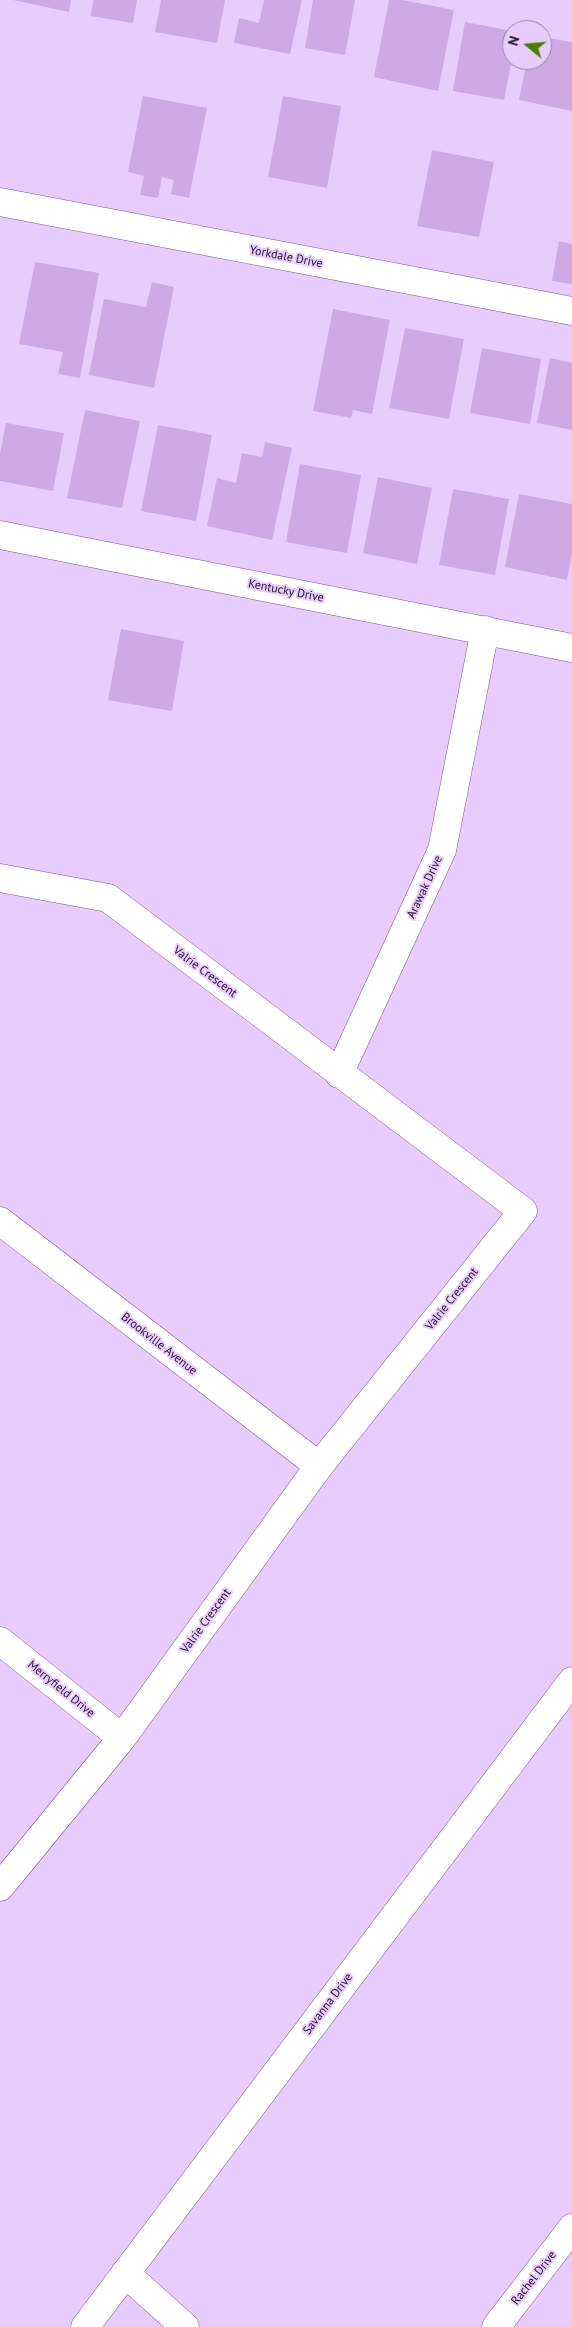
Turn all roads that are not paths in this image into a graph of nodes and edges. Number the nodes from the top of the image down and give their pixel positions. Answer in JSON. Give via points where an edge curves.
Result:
{"nodes":[{"id":1,"x":0,"y":202,"type":"edge"},
{"id":2,"x":572,"y":311,"type":"edge"},
{"id":3,"x":0,"y":535,"type":"edge"},
{"id":4,"x":485,"y":630,"type":"junction"},
{"id":5,"x":572,"y":648,"type":"edge"},
{"id":6,"x":0,"y":878,"type":"edge"},
{"id":7,"x":339,"y":1074,"type":"junction"},
{"id":8,"x":0,"y":1221,"type":"edge"},
{"id":9,"x":319,"y":1466,"type":"junction"},
{"id":10,"x":0,"y":1641,"type":"edge"},
{"id":11,"x":572,"y":1681,"type":"edge"},
{"id":12,"x":122,"y":1738,"type":"junction"},
{"id":13,"x":0,"y":1887,"type":"edge"},
{"id":14,"x":572,"y":2228,"type":"edge"},
{"id":15,"x":125,"y":2273,"type":"junction"},
{"id":16,"x":85,"y":2327,"type":"edge"},
{"id":17,"x":185,"y":2327,"type":"edge"},
{"id":18,"x":496,"y":2327,"type":"edge"}],
"edges":[{"from":1,"to":2,"type":"street","name":"Yorkdale Drive"},
{"from":3,"to":4,"type":"street","name":"Kentucky Drive"},
{"from":4,"to":5,"type":"street","name":"Kentucky Drive"},
{"from":4,"to":7,"type":"street","name":"Arawak Drive","via":[[442,850]]},
{"from":6,"to":7,"type":"street","name":"Valrie Crescent","via":[[108,898]]},
{"from":7,"to":9,"type":"street","name":"Valrie Crescent","via":[[523,1211]]},
{"from":8,"to":9,"type":"street","name":"Brookville Avenue"},
{"from":9,"to":12,"type":"street","name":"Valrie Crescent"},
{"from":10,"to":12,"type":"street","name":"Merryfield Drive"},
{"from":11,"to":15,"type":"street","name":"Savanna Drive"},
{"from":12,"to":13,"type":"street","name":"Valrie Crescent"},
{"from":14,"to":18,"type":"street","name":"Rachel Drive"},
{"from":15,"to":16,"type":"street","name":"Savanna Drive"},
{"from":15,"to":17,"type":"street"}]}
